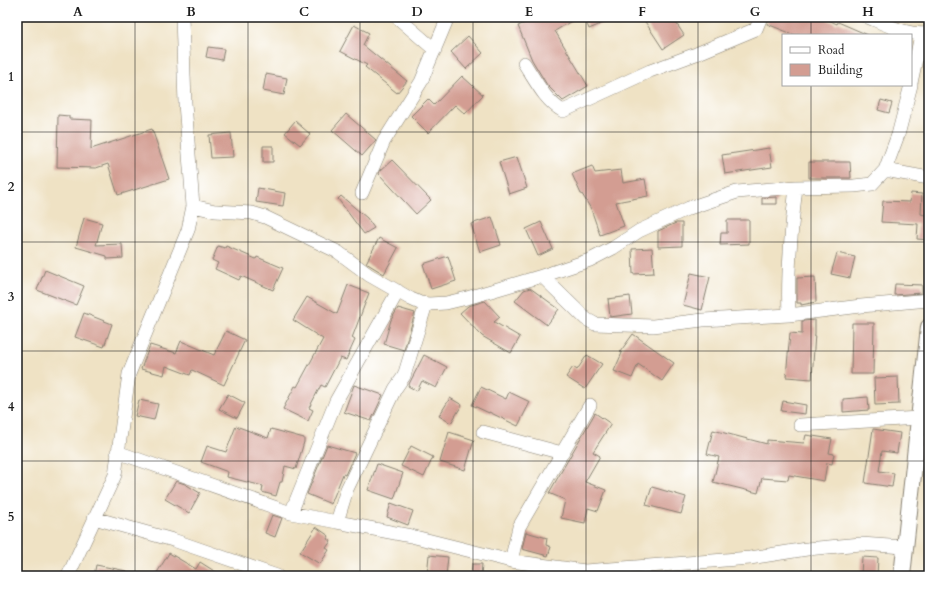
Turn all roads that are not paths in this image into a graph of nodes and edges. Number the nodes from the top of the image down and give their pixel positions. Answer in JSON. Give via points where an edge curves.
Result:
{"nodes":[{"id":1,"x":182,"y":17,"type":"edge"},
{"id":2,"x":397,"y":17,"type":"edge"},
{"id":3,"x":448,"y":17,"type":"edge"},
{"id":4,"x":761,"y":17,"type":"edge"},
{"id":5,"x":868,"y":17,"type":"edge"},
{"id":6,"x":925,"y":34,"type":"edge"},
{"id":7,"x":434,"y":50,"type":"junction"},
{"id":8,"x":524,"y":63,"type":"dead end"},
{"id":9,"x":912,"y":80,"type":"edge"},
{"id":10,"x":910,"y":86,"type":"edge"},
{"id":11,"x":886,"y":170,"type":"junction"},
{"id":12,"x":929,"y":178,"type":"edge"},
{"id":13,"x":796,"y":187,"type":"junction"},
{"id":14,"x":362,"y":193,"type":"dead end"},
{"id":15,"x":193,"y":206,"type":"junction"},
{"id":16,"x":542,"y":276,"type":"junction"},
{"id":17,"x":398,"y":291,"type":"junction"},
{"id":18,"x":929,"y":300,"type":"edge"},
{"id":19,"x":426,"y":304,"type":"junction"},
{"id":20,"x":789,"y":314,"type":"junction"},
{"id":21,"x":929,"y":327,"type":"edge"},
{"id":22,"x":590,"y":405,"type":"dead end"},
{"id":23,"x":919,"y":418,"type":"junction"},
{"id":24,"x":800,"y":424,"type":"dead end"},
{"id":25,"x":483,"y":432,"type":"dead end"},
{"id":26,"x":117,"y":452,"type":"junction"},
{"id":27,"x":562,"y":453,"type":"junction"},
{"id":28,"x":291,"y":513,"type":"junction"},
{"id":29,"x":94,"y":518,"type":"junction"},
{"id":30,"x":337,"y":522,"type":"junction"},
{"id":31,"x":904,"y":547,"type":"junction"},
{"id":32,"x":510,"y":561,"type":"junction"},
{"id":33,"x":68,"y":576,"type":"edge"},
{"id":34,"x":277,"y":576,"type":"edge"},
{"id":35,"x":902,"y":576,"type":"edge"}],
"edges":[{"from":1,"to":15,"type":"street"},
{"from":2,"to":7,"type":"street"},
{"from":3,"to":7,"type":"street"},
{"from":4,"to":8,"type":"street","via":[[756,29],[650,71],[563,111],[548,99]]},
{"from":5,"to":6,"type":"street","via":[[900,30]]},
{"from":6,"to":9,"type":"street"},
{"from":7,"to":14,"type":"street","via":[[421,82],[384,141]]},
{"from":10,"to":11,"type":"street"},
{"from":11,"to":12,"type":"street"},
{"from":11,"to":13,"type":"street","via":[[872,184]]},
{"from":13,"to":16,"type":"street","via":[[737,192],[689,208],[639,231],[590,260]]},
{"from":13,"to":20,"type":"street","via":[[790,242]]},
{"from":15,"to":17,"type":"street","via":[[265,217],[338,252],[369,275]]},
{"from":15,"to":26,"type":"street","via":[[185,237],[129,374]]},
{"from":16,"to":19,"type":"street","via":[[467,298]]},
{"from":16,"to":20,"type":"street","via":[[586,319],[595,324],[653,326]]},
{"from":17,"to":19,"type":"street"},
{"from":17,"to":28,"type":"street","via":[[336,401]]},
{"from":18,"to":20,"type":"street"},
{"from":19,"to":30,"type":"street","via":[[404,376],[394,389],[347,489]]},
{"from":21,"to":23,"type":"street"},
{"from":22,"to":27,"type":"street"},
{"from":23,"to":24,"type":"street"},
{"from":23,"to":31,"type":"street"},
{"from":25,"to":27,"type":"street"},
{"from":26,"to":28,"type":"street"},
{"from":26,"to":29,"type":"street","via":[[115,475]]},
{"from":27,"to":32,"type":"street","via":[[519,527]]},
{"from":28,"to":30,"type":"street"},
{"from":29,"to":33,"type":"street"},
{"from":29,"to":34,"type":"street","via":[[173,540]]},
{"from":30,"to":32,"type":"street","via":[[411,536]]},
{"from":31,"to":32,"type":"street","via":[[861,544],[750,558],[585,571]]},
{"from":31,"to":35,"type":"street"}]}
